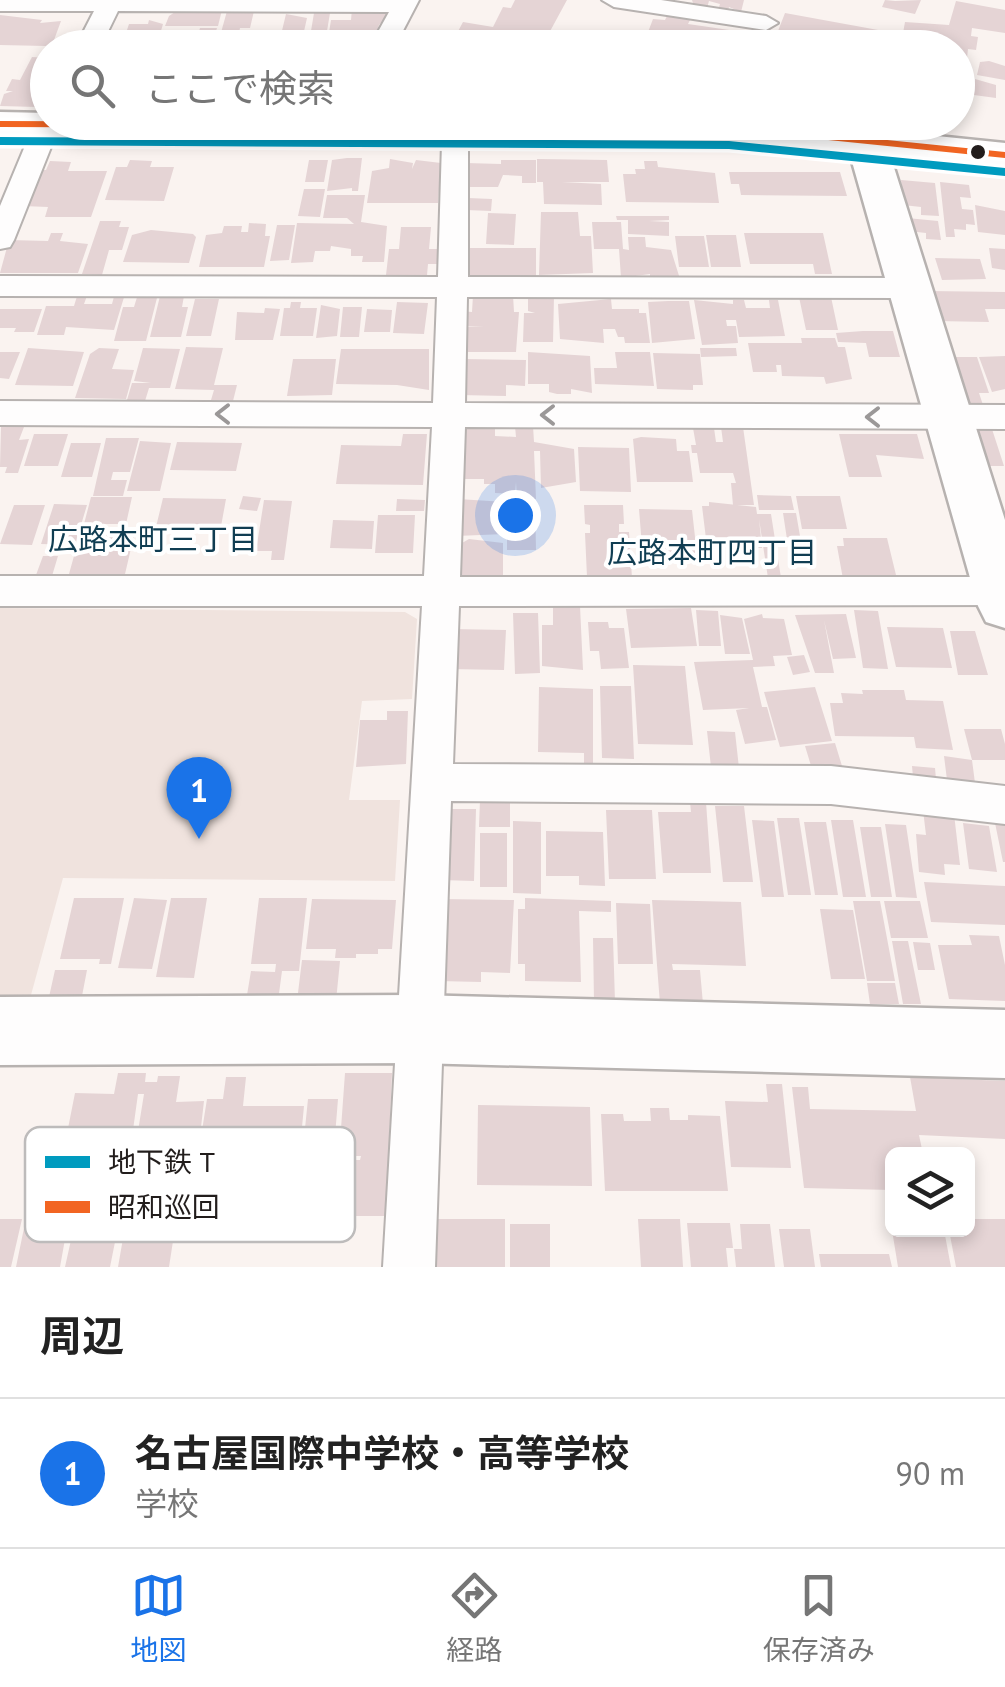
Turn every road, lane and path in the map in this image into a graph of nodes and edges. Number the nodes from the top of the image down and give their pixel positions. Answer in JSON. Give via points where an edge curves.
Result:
{"nodes":[{"id":1,"x":614,"y":0,"type":"edge"},
{"id":2,"x":111,"y":2,"type":"edge"},
{"id":3,"x":405,"y":2,"type":"edge"},
{"id":4,"x":0,"y":4,"type":"edge"},
{"id":5,"x":770,"y":11,"type":"edge"},
{"id":6,"x":96,"y":30,"type":"edge"},
{"id":7,"x":390,"y":30,"type":"edge"},
{"id":8,"x":0,"y":124,"type":"edge"},
{"id":9,"x":30,"y":127,"type":"edge"},
{"id":10,"x":30,"y":133,"type":"edge"},
{"id":11,"x":41,"y":140,"type":"edge"},
{"id":12,"x":367,"y":140,"type":"edge"},
{"id":13,"x":873,"y":140,"type":"edge"},
{"id":14,"x":0,"y":141,"type":"edge"},
{"id":15,"x":455,"y":143,"type":"junction"},
{"id":16,"x":1005,"y":155,"type":"edge"},
{"id":17,"x":871,"y":158,"type":"junction"},
{"id":18,"x":1005,"y":170,"type":"edge"},
{"id":19,"x":0,"y":240,"type":"edge"},
{"id":20,"x":454,"y":285,"type":"junction"},
{"id":21,"x":0,"y":286,"type":"edge"},
{"id":22,"x":907,"y":288,"type":"junction"},
{"id":23,"x":0,"y":413,"type":"edge"},
{"id":24,"x":447,"y":414,"type":"junction"},
{"id":25,"x":947,"y":417,"type":"junction"},
{"id":26,"x":1005,"y":417,"type":"edge"},
{"id":27,"x":0,"y":592,"type":"edge"},
{"id":28,"x":438,"y":592,"type":"junction"},
{"id":29,"x":1003,"y":599,"type":"edge"},
{"id":30,"x":429,"y":782,"type":"junction"},
{"id":31,"x":1005,"y":805,"type":"edge"},
{"id":32,"x":416,"y":1029,"type":"junction"},
{"id":33,"x":0,"y":1031,"type":"edge"},
{"id":34,"x":1005,"y":1044,"type":"edge"},
{"id":35,"x":409,"y":1267,"type":"edge"}],
"edges":[{"from":1,"to":5,"type":"street"},
{"from":2,"to":3,"type":"street"},
{"from":2,"to":4,"type":"street"},
{"from":2,"to":6,"type":"street"},
{"from":3,"to":7,"type":"street"},
{"from":8,"to":9,"type":"main road"},
{"from":10,"to":14,"type":"main road"},
{"from":11,"to":19,"type":"street"},
{"from":12,"to":15,"type":"main road"},
{"from":13,"to":16,"type":"main road"},
{"from":15,"to":17,"type":"main road","via":[[738,146]]},
{"from":15,"to":20,"type":"street"},
{"from":17,"to":18,"type":"main road"},
{"from":17,"to":22,"type":"main road"},
{"from":20,"to":21,"type":"street"},
{"from":20,"to":22,"type":"street"},
{"from":20,"to":24,"type":"street"},
{"from":22,"to":25,"type":"main road"},
{"from":24,"to":23,"type":"street","one_way":true},
{"from":25,"to":24,"type":"street","one_way":true},
{"from":24,"to":28,"type":"street"},
{"from":25,"to":26,"type":"street"},
{"from":25,"to":29,"type":"main road"},
{"from":27,"to":28,"type":"street"},
{"from":28,"to":29,"type":"street"},
{"from":28,"to":30,"type":"street"},
{"from":30,"to":31,"type":"street","via":[[831,784]]},
{"from":30,"to":32,"type":"street"},
{"from":32,"to":33,"type":"main road"},
{"from":32,"to":34,"type":"main road"},
{"from":32,"to":35,"type":"street"}]}
